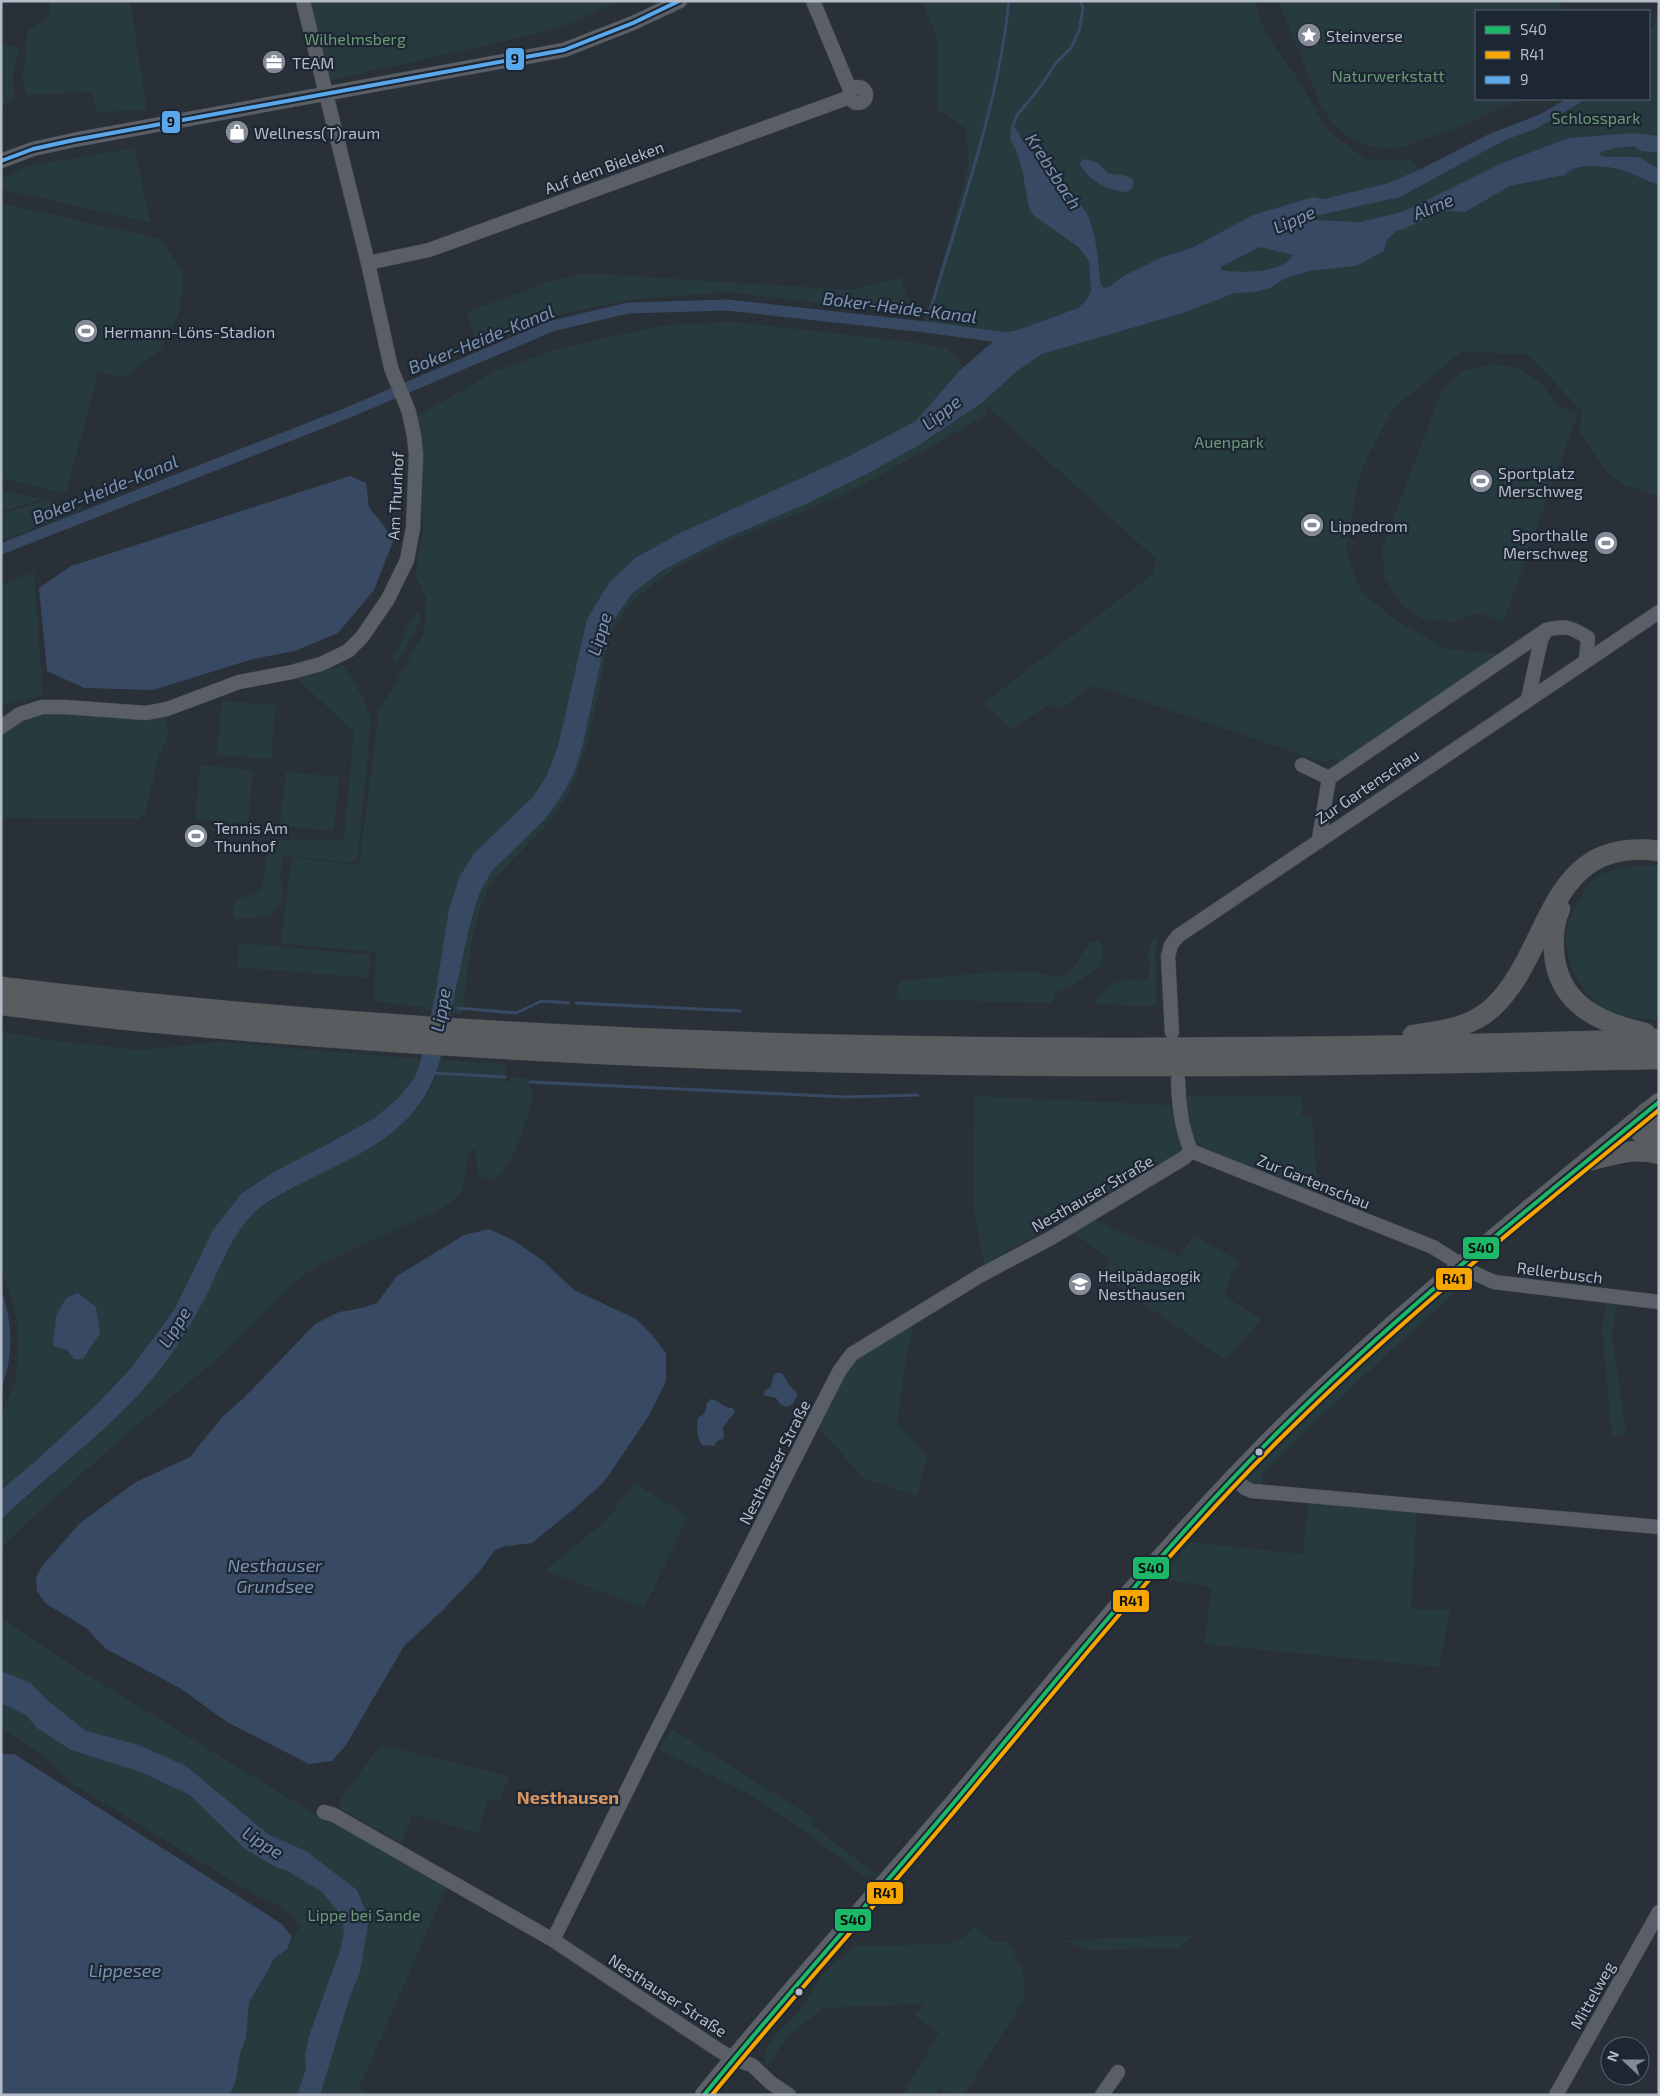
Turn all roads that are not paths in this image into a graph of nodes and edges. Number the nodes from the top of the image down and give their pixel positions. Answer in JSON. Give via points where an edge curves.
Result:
{"nodes":[{"id":1,"x":303,"y":1,"type":"edge"},
{"id":2,"x":680,"y":1,"type":"edge"},
{"id":3,"x":813,"y":1,"type":"edge"},
{"id":4,"x":327,"y":94,"type":"junction"},
{"id":5,"x":1,"y":161,"type":"edge"},
{"id":6,"x":368,"y":263,"type":"junction"},
{"id":7,"x":1659,"y":612,"type":"edge"},
{"id":8,"x":1546,"y":630,"type":"junction"},
{"id":9,"x":1586,"y":660,"type":"junction"},
{"id":10,"x":1528,"y":699,"type":"junction"},
{"id":11,"x":1,"y":727,"type":"edge"},
{"id":12,"x":1302,"y":765,"type":"dead end"},
{"id":13,"x":1329,"y":778,"type":"junction"},
{"id":14,"x":1319,"y":840,"type":"junction"},
{"id":15,"x":1659,"y":851,"type":"edge"},
{"id":16,"x":1659,"y":856,"type":"edge"},
{"id":17,"x":1,"y":987,"type":"edge"},
{"id":18,"x":1,"y":1005,"type":"edge"},
{"id":19,"x":1172,"y":1032,"type":"dead end"},
{"id":20,"x":1659,"y":1037,"type":"edge"},
{"id":21,"x":1332,"y":1048,"type":"junction"},
{"id":22,"x":1658,"y":1059,"type":"edge"},
{"id":23,"x":1178,"y":1080,"type":"dead end"},
{"id":24,"x":1646,"y":1113,"type":"edge"},
{"id":25,"x":1659,"y":1128,"type":"edge"},
{"id":26,"x":1191,"y":1151,"type":"junction"},
{"id":27,"x":1659,"y":1153,"type":"edge"},
{"id":28,"x":1588,"y":1161,"type":"junction"},
{"id":29,"x":1462,"y":1265,"type":"junction"},
{"id":30,"x":1659,"y":1302,"type":"edge"},
{"id":31,"x":1234,"y":1478,"type":"junction"},
{"id":32,"x":1659,"y":1527,"type":"edge"},
{"id":33,"x":324,"y":1812,"type":"dead end"},
{"id":34,"x":1659,"y":1912,"type":"edge"},
{"id":35,"x":553,"y":1940,"type":"junction"},
{"id":36,"x":734,"y":2059,"type":"junction"},
{"id":37,"x":1118,"y":2072,"type":"dead end"},
{"id":38,"x":704,"y":2095,"type":"edge"},
{"id":39,"x":789,"y":2095,"type":"edge"},
{"id":40,"x":1102,"y":2095,"type":"edge"},
{"id":41,"x":1556,"y":2095,"type":"edge"}],
"edges":[{"from":1,"to":4,"type":"street","name":"Am Thunhof"},
{"from":2,"to":4,"type":"street","via":[[564,50]]},
{"from":3,"to":6,"type":"street","name":"Auf dem Bieleken","via":[[850,94],[429,250]]},
{"from":4,"to":5,"type":"street","via":[[74,140]]},
{"from":4,"to":6,"type":"street","name":"Am Thunhof"},
{"from":6,"to":11,"type":"street","name":"Am Thunhof","via":[[392,372],[406,404],[416,455],[411,542],[388,599],[368,630],[348,651],[321,664],[239,682],[167,709],[146,713],[42,708],[20,714]]},
{"from":7,"to":9,"type":"street","name":"Zur Gartenschau"},
{"from":8,"to":9,"type":"street","via":[[1560,626],[1577,630],[1588,638]]},
{"from":8,"to":10,"type":"street"},
{"from":8,"to":13,"type":"street"},
{"from":9,"to":10,"type":"street","name":"Zur Gartenschau"},
{"from":10,"to":14,"type":"street","name":"Zur Gartenschau"},
{"from":12,"to":13,"type":"street"},
{"from":13,"to":14,"type":"street"},
{"from":14,"to":19,"type":"street","name":"Zur Gartenschau","via":[[1178,936],[1171,945],[1168,956]]},
{"from":15,"to":21,"type":"highway","via":[[1640,848],[1617,851],[1580,870],[1560,893],[1522,969],[1506,992],[1491,1009],[1471,1022],[1453,1029]]},
{"from":16,"to":20,"type":"highway","via":[[1618,856],[1582,875],[1566,896],[1555,919],[1553,938],[1554,961],[1560,977],[1567,992],[1580,1006],[1615,1026]]},
{"from":17,"to":21,"type":"highway","via":[[142,1004],[362,1022],[718,1041],[1018,1048]]},
{"from":18,"to":22,"type":"highway","via":[[154,1023],[352,1040],[838,1062],[1140,1066]]},
{"from":20,"to":21,"type":"highway"},
{"from":23,"to":26,"type":"street","via":[[1179,1111]]},
{"from":24,"to":25,"type":"highway"},
{"from":24,"to":27,"type":"highway"},
{"from":24,"to":28,"type":"main road"},
{"from":26,"to":29,"type":"street","name":"Zur Gartenschau","via":[[1433,1247]]},
{"from":26,"to":35,"type":"street","name":"Nesthauser Straße","via":[[1051,1238],[981,1275],[852,1354],[827,1394]]},
{"from":27,"to":28,"type":"highway","via":[[1631,1151]]},
{"from":28,"to":29,"type":"main road"},
{"from":29,"to":30,"type":"street","name":"Rellerbusch","via":[[1494,1282]]},
{"from":29,"to":31,"type":"main road","via":[[1330,1383]]},
{"from":31,"to":32,"type":"street","via":[[1252,1492]]},
{"from":31,"to":36,"type":"main road","via":[[1119,1606]]},
{"from":33,"to":35,"type":"street","name":"Nesthauser Straße"},
{"from":34,"to":41,"type":"street","name":"Mittelweg"},
{"from":35,"to":36,"type":"street","name":"Nesthauser Straße"},
{"from":36,"to":38,"type":"main road"},
{"from":36,"to":39,"type":"street","name":"Nesthauser Straße","via":[[752,2064]]},
{"from":37,"to":40,"type":"street"}]}
